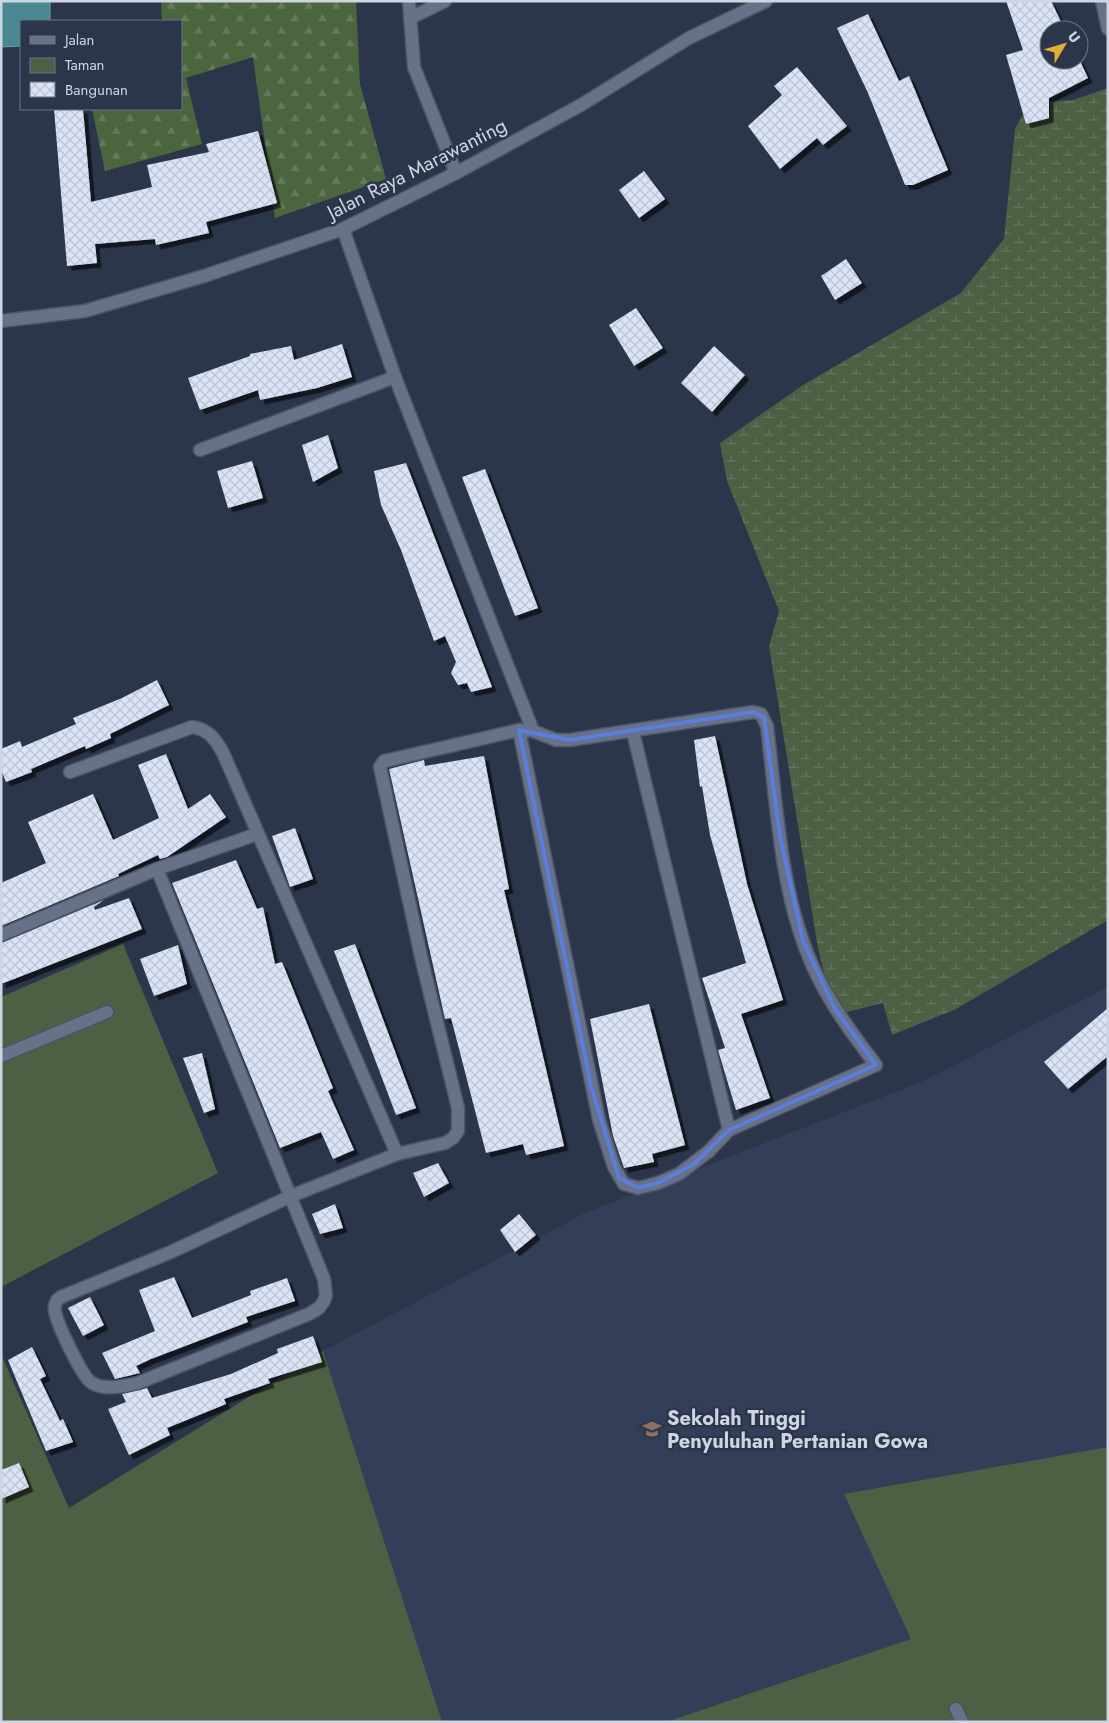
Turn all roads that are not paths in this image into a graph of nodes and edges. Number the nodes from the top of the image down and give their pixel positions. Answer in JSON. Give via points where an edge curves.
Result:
{"nodes":[{"id":1,"x":409,"y":1,"type":"edge"},
{"id":2,"x":445,"y":1,"type":"edge"},
{"id":3,"x":766,"y":1,"type":"edge"},
{"id":4,"x":1102,"y":1,"type":"edge"},
{"id":5,"x":410,"y":18,"type":"junction"},
{"id":6,"x":1108,"y":29,"type":"edge"},
{"id":7,"x":456,"y":173,"type":"junction"},
{"id":8,"x":342,"y":230,"type":"junction"},
{"id":9,"x":1,"y":322,"type":"edge"},
{"id":10,"x":395,"y":377,"type":"junction"},
{"id":11,"x":200,"y":450,"type":"dead end"},
{"id":12,"x":519,"y":730,"type":"junction"},
{"id":13,"x":533,"y":731,"type":"junction"},
{"id":14,"x":633,"y":732,"type":"junction"},
{"id":15,"x":70,"y":772,"type":"dead end"},
{"id":16,"x":257,"y":834,"type":"junction"},
{"id":17,"x":157,"y":869,"type":"junction"},
{"id":18,"x":1,"y":935,"type":"edge"},
{"id":19,"x":107,"y":1012,"type":"dead end"},
{"id":20,"x":1,"y":1056,"type":"edge"},
{"id":21,"x":729,"y":1130,"type":"junction"},
{"id":22,"x":397,"y":1154,"type":"junction"},
{"id":23,"x":291,"y":1196,"type":"junction"},
{"id":24,"x":956,"y":1709,"type":"dead end"},
{"id":25,"x":962,"y":1722,"type":"edge"}],
"edges":[{"from":1,"to":5,"type":"street"},
{"from":2,"to":5,"type":"street"},
{"from":3,"to":7,"type":"street","name":"Jalan Raya Marawanting","via":[[689,38],[581,106]]},
{"from":4,"to":6,"type":"street"},
{"from":5,"to":7,"type":"street","via":[[414,67]]},
{"from":7,"to":8,"type":"street","name":"Jalan Raya Marawanting"},
{"from":8,"to":9,"type":"street","name":"Jalan Raya Marawanting","via":[[85,311]]},
{"from":8,"to":10,"type":"street"},
{"from":10,"to":11,"type":"street"},
{"from":10,"to":13,"type":"street"},
{"from":12,"to":13,"type":"street"},
{"from":12,"to":21,"type":"street","via":[[597,1112],[619,1178],[624,1184],[638,1188],[658,1183],[694,1164]]},
{"from":12,"to":22,"type":"street","via":[[384,761],[380,767],[459,1116],[458,1131],[445,1143]]},
{"from":13,"to":14,"type":"street","via":[[542,736],[570,740]]},
{"from":14,"to":21,"type":"street"},
{"from":14,"to":21,"type":"street","via":[[753,712],[764,717],[780,836],[803,941],[835,1009],[876,1066]]},
{"from":15,"to":16,"type":"street","via":[[185,729],[199,728],[221,749]]},
{"from":16,"to":17,"type":"street"},
{"from":16,"to":22,"type":"street"},
{"from":17,"to":18,"type":"street"},
{"from":17,"to":23,"type":"street"},
{"from":19,"to":20,"type":"street"},
{"from":22,"to":23,"type":"street"},
{"from":23,"to":23,"type":"street","via":[[57,1300],[55,1312],[85,1377],[92,1383],[108,1387],[138,1383],[319,1308],[326,1295],[324,1279]]},
{"from":24,"to":25,"type":"street"}]}
